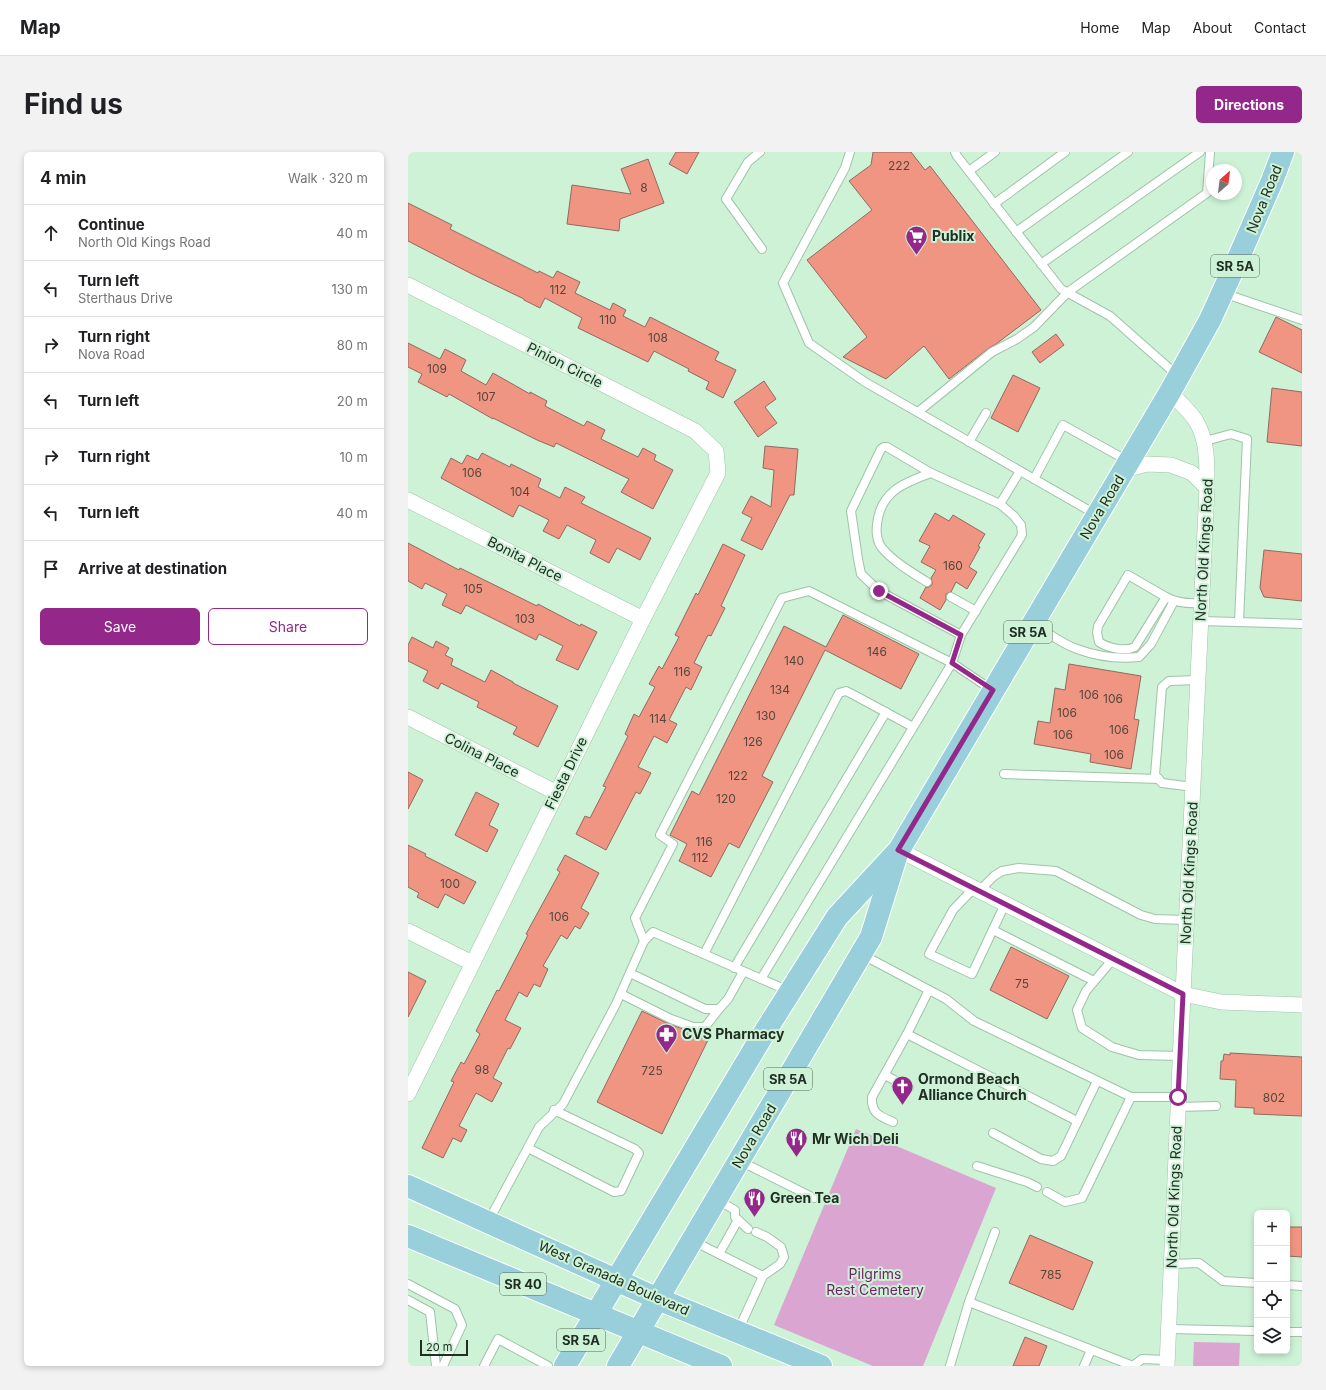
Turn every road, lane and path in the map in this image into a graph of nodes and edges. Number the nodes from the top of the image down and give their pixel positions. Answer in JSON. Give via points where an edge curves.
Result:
{"nodes":[{"id":1,"x":760,"y":152,"type":"edge"},
{"id":2,"x":850,"y":152,"type":"edge"},
{"id":3,"x":955,"y":152,"type":"edge"},
{"id":4,"x":996,"y":152,"type":"edge"},
{"id":5,"x":1065,"y":152,"type":"edge"},
{"id":6,"x":1128,"y":152,"type":"edge"},
{"id":7,"x":1200,"y":152,"type":"edge"},
{"id":8,"x":1210,"y":152,"type":"edge"},
{"id":9,"x":1283,"y":152,"type":"edge"},
{"id":10,"x":969,"y":171,"type":"junction"},
{"id":11,"x":994,"y":204,"type":"junction"},
{"id":12,"x":1016,"y":232,"type":"junction"},
{"id":13,"x":762,"y":249,"type":"dead end"},
{"id":14,"x":1041,"y":264,"type":"junction"},
{"id":15,"x":408,"y":285,"type":"edge"},
{"id":16,"x":1068,"y":292,"type":"junction"},
{"id":17,"x":1223,"y":293,"type":"junction"},
{"id":18,"x":1302,"y":320,"type":"edge"},
{"id":19,"x":1174,"y":385,"type":"junction"},
{"id":20,"x":918,"y":412,"type":"junction"},
{"id":21,"x":986,"y":413,"type":"dead end"},
{"id":22,"x":970,"y":442,"type":"junction"},
{"id":23,"x":1204,"y":442,"type":"junction"},
{"id":24,"x":716,"y":451,"type":"joint"},
{"id":25,"x":1127,"y":466,"type":"junction"},
{"id":26,"x":1020,"y":471,"type":"junction"},
{"id":27,"x":931,"y":473,"type":"junction"},
{"id":28,"x":1034,"y":479,"type":"junction"},
{"id":29,"x":1207,"y":488,"type":"junction"},
{"id":30,"x":408,"y":500,"type":"edge"},
{"id":31,"x":1000,"y":504,"type":"junction"},
{"id":32,"x":1098,"y":515,"type":"junction"},
{"id":33,"x":926,"y":582,"type":"dead end"},
{"id":34,"x":951,"y":597,"type":"dead end"},
{"id":35,"x":1166,"y":597,"type":"junction"},
{"id":36,"x":1174,"y":601,"type":"junction"},
{"id":37,"x":1202,"y":603,"type":"junction"},
{"id":38,"x":976,"y":611,"type":"junction"},
{"id":39,"x":643,"y":619,"type":"junction"},
{"id":40,"x":1201,"y":621,"type":"junction"},
{"id":41,"x":1239,"y":622,"type":"junction"},
{"id":42,"x":1033,"y":624,"type":"junction"},
{"id":43,"x":1302,"y":624,"type":"edge"},
{"id":44,"x":961,"y":635,"type":"junction"},
{"id":45,"x":952,"y":663,"type":"junction"},
{"id":46,"x":1198,"y":680,"type":"junction"},
{"id":47,"x":993,"y":690,"type":"junction"},
{"id":48,"x":886,"y":712,"type":"junction"},
{"id":49,"x":408,"y":717,"type":"edge"},
{"id":50,"x":913,"y":727,"type":"junction"},
{"id":51,"x":1004,"y":774,"type":"dead end"},
{"id":52,"x":1159,"y":780,"type":"junction"},
{"id":53,"x":1193,"y":787,"type":"junction"},
{"id":54,"x":556,"y":792,"type":"junction"},
{"id":55,"x":898,"y":850,"type":"junction"},
{"id":56,"x":977,"y":890,"type":"junction"},
{"id":57,"x":1005,"y":904,"type":"junction"},
{"id":58,"x":1186,"y":920,"type":"junction"},
{"id":59,"x":993,"y":930,"type":"junction"},
{"id":60,"x":408,"y":931,"type":"edge"},
{"id":61,"x":644,"y":941,"type":"junction"},
{"id":62,"x":704,"y":954,"type":"junction"},
{"id":63,"x":860,"y":954,"type":"junction"},
{"id":64,"x":1113,"y":959,"type":"junction"},
{"id":65,"x":472,"y":963,"type":"junction"},
{"id":66,"x":734,"y":968,"type":"junction"},
{"id":67,"x":743,"y":972,"type":"junction"},
{"id":68,"x":630,"y":973,"type":"junction"},
{"id":69,"x":761,"y":979,"type":"junction"},
{"id":70,"x":1094,"y":981,"type":"junction"},
{"id":71,"x":929,"y":990,"type":"junction"},
{"id":72,"x":790,"y":991,"type":"junction"},
{"id":73,"x":621,"y":994,"type":"junction"},
{"id":74,"x":1183,"y":994,"type":"junction"},
{"id":75,"x":1302,"y":1005,"type":"edge"},
{"id":76,"x":719,"y":1009,"type":"junction"},
{"id":77,"x":907,"y":1034,"type":"junction"},
{"id":78,"x":1180,"y":1056,"type":"junction"},
{"id":79,"x":884,"y":1075,"type":"junction"},
{"id":80,"x":1097,"y":1082,"type":"junction"},
{"id":81,"x":910,"y":1088,"type":"dead end"},
{"id":82,"x":408,"y":1094,"type":"edge"},
{"id":83,"x":1131,"y":1098,"type":"junction"},
{"id":84,"x":1178,"y":1102,"type":"junction"},
{"id":85,"x":1216,"y":1106,"type":"dead end"},
{"id":86,"x":554,"y":1110,"type":"junction"},
{"id":87,"x":1077,"y":1121,"type":"junction"},
{"id":88,"x":893,"y":1122,"type":"dead end"},
{"id":89,"x":993,"y":1133,"type":"dead end"},
{"id":90,"x":528,"y":1148,"type":"junction"},
{"id":91,"x":740,"y":1161,"type":"junction"},
{"id":92,"x":977,"y":1166,"type":"dead end"},
{"id":93,"x":408,"y":1186,"type":"edge"},
{"id":94,"x":1037,"y":1187,"type":"dead end"},
{"id":95,"x":1047,"y":1192,"type":"dead end"},
{"id":96,"x":814,"y":1198,"type":"dead end"},
{"id":97,"x":717,"y":1199,"type":"junction"},
{"id":98,"x":738,"y":1220,"type":"junction"},
{"id":99,"x":488,"y":1222,"type":"junction"},
{"id":100,"x":995,"y":1232,"type":"dead end"},
{"id":101,"x":408,"y":1236,"type":"edge"},
{"id":102,"x":692,"y":1241,"type":"junction"},
{"id":103,"x":719,"y":1254,"type":"junction"},
{"id":104,"x":1172,"y":1264,"type":"junction"},
{"id":105,"x":763,"y":1276,"type":"junction"},
{"id":106,"x":616,"y":1280,"type":"junction"},
{"id":107,"x":1254,"y":1283,"type":"edge"},
{"id":108,"x":408,"y":1284,"type":"edge"},
{"id":109,"x":1290,"y":1285,"type":"edge"},
{"id":110,"x":1302,"y":1286,"type":"edge"},
{"id":111,"x":658,"y":1299,"type":"junction"},
{"id":112,"x":408,"y":1300,"type":"edge"},
{"id":113,"x":969,"y":1302,"type":"junction"},
{"id":114,"x":596,"y":1314,"type":"junction"},
{"id":115,"x":1169,"y":1329,"type":"junction"},
{"id":116,"x":1254,"y":1331,"type":"edge"},
{"id":117,"x":638,"y":1332,"type":"junction"},
{"id":118,"x":738,"y":1332,"type":"junction"},
{"id":119,"x":1290,"y":1332,"type":"edge"},
{"id":120,"x":1302,"y":1332,"type":"edge"},
{"id":121,"x":1091,"y":1350,"type":"junction"},
{"id":122,"x":1167,"y":1363,"type":"edge"},
{"id":123,"x":436,"y":1366,"type":"edge"},
{"id":124,"x":443,"y":1366,"type":"edge"},
{"id":125,"x":484,"y":1366,"type":"edge"},
{"id":126,"x":548,"y":1366,"type":"edge"},
{"id":127,"x":565,"y":1366,"type":"edge"},
{"id":128,"x":618,"y":1366,"type":"edge"},
{"id":129,"x":721,"y":1366,"type":"edge"},
{"id":130,"x":821,"y":1366,"type":"edge"},
{"id":131,"x":950,"y":1366,"type":"edge"},
{"id":132,"x":1084,"y":1366,"type":"edge"},
{"id":133,"x":1133,"y":1366,"type":"edge"}],
"edges":[{"from":1,"to":13,"type":"lane","via":[[748,162],[726,199]]},
{"from":2,"to":20,"type":"lane","via":[[845,168],[783,283],[809,343],[865,382]]},
{"from":3,"to":10,"type":"lane"},
{"from":4,"to":10,"type":"lane"},
{"from":5,"to":11,"type":"lane"},
{"from":6,"to":12,"type":"lane"},
{"from":7,"to":14,"type":"lane"},
{"from":8,"to":16,"type":"lane","via":[[1207,193]]},
{"from":9,"to":17,"type":"main road","name":"Nova Road","number":"SR 5A"},
{"from":10,"to":11,"type":"lane"},
{"from":11,"to":12,"type":"lane"},
{"from":12,"to":14,"type":"lane"},
{"from":14,"to":16,"type":"lane","via":[[1061,289]]},
{"from":15,"to":24,"type":"street","name":"Pinion Circle","via":[[695,430]]},
{"from":16,"to":19,"type":"lane","via":[[1110,316]]},
{"from":16,"to":20,"type":"lane","via":[[1034,327],[992,352]]},
{"from":17,"to":18,"type":"lane"},
{"from":17,"to":19,"type":"main road","name":"Nova Road","number":"SR 5A"},
{"from":19,"to":23,"type":"street","name":"North Old Kings Road","via":[[1195,420]]},
{"from":19,"to":25,"type":"main road","name":"Nova Road","number":"SR 5A"},
{"from":20,"to":22,"type":"lane"},
{"from":21,"to":22,"type":"lane"},
{"from":22,"to":26,"type":"lane"},
{"from":23,"to":29,"type":"street","name":"North Old Kings Road","via":[[1208,460]]},
{"from":23,"to":41,"type":"lane","via":[[1231,434],[1247,439]]},
{"from":24,"to":39,"type":"street","name":"Fiesta Drive","via":[[718,473]]},
{"from":25,"to":28,"type":"lane","via":[[1063,425]]},
{"from":25,"to":29,"type":"street","via":[[1171,465],[1192,474]]},
{"from":25,"to":32,"type":"main road","name":"Nova Road","number":"SR 5A"},
{"from":26,"to":28,"type":"lane"},
{"from":26,"to":31,"type":"lane"},
{"from":27,"to":31,"type":"lane"},
{"from":27,"to":33,"type":"lane","via":[[897,487],[884,500],[878,514],[876,533],[881,547],[907,570]]},
{"from":27,"to":44,"type":"lane","via":[[887,447],[881,449],[851,512],[858,559],[861,574],[879,591]]},
{"from":28,"to":32,"type":"lane"},
{"from":29,"to":37,"type":"street","name":"North Old Kings Road"},
{"from":30,"to":39,"type":"street","name":"Bonita Place"},
{"from":31,"to":38,"type":"lane","via":[[1021,525],[1022,534]]},
{"from":32,"to":42,"type":"main road","name":"Nova Road","number":"SR 5A"},
{"from":34,"to":38,"type":"lane"},
{"from":35,"to":35,"type":"lane","via":[[1136,647],[1130,650],[1105,646],[1099,642],[1098,626],[1128,575]]},
{"from":35,"to":36,"type":"lane"},
{"from":36,"to":37,"type":"lane"},
{"from":36,"to":42,"type":"lane","via":[[1151,644],[1139,657],[1125,658],[1075,649]]},
{"from":37,"to":40,"type":"street","name":"North Old Kings Road"},
{"from":38,"to":44,"type":"lane"},
{"from":39,"to":54,"type":"street","name":"Fiesta Drive"},
{"from":40,"to":41,"type":"lane"},
{"from":40,"to":46,"type":"street","name":"North Old Kings Road"},
{"from":41,"to":43,"type":"lane"},
{"from":42,"to":47,"type":"main road","name":"Nova Road","number":"SR 5A"},
{"from":44,"to":45,"type":"lane"},
{"from":45,"to":47,"type":"lane"},
{"from":45,"to":50,"type":"lane"},
{"from":45,"to":61,"type":"lane","via":[[809,592],[782,598],[660,835],[673,844],[635,918]]},
{"from":46,"to":52,"type":"lane","via":[[1169,681],[1162,687],[1155,775]]},
{"from":46,"to":53,"type":"street","name":"North Old Kings Road"},
{"from":47,"to":55,"type":"main road","name":"Nova Road","number":"SR 5A"},
{"from":48,"to":50,"type":"lane"},
{"from":48,"to":62,"type":"lane","via":[[846,691],[839,693]]},
{"from":48,"to":66,"type":"lane"},
{"from":49,"to":54,"type":"street","name":"Colina Place"},
{"from":50,"to":69,"type":"lane"},
{"from":51,"to":52,"type":"lane"},
{"from":52,"to":53,"type":"lane","via":[[1162,783]]},
{"from":53,"to":58,"type":"street","name":"North Old Kings Road"},
{"from":54,"to":65,"type":"street","name":"Fiesta Drive"},
{"from":55,"to":56,"type":"street"},
{"from":55,"to":63,"type":"main road","name":"Nova Road","number":"SR 5A","via":[[871,937]]},
{"from":55,"to":72,"type":"main road","name":"Nova Road","number":"SR 5A","via":[[837,917]]},
{"from":56,"to":57,"type":"street"},
{"from":56,"to":58,"type":"lane","via":[[1002,871],[1019,868],[1056,871],[1141,915],[1155,919]]},
{"from":56,"to":59,"type":"lane","via":[[953,910],[929,954],[972,974]]},
{"from":57,"to":59,"type":"lane"},
{"from":57,"to":64,"type":"street"},
{"from":58,"to":74,"type":"street","name":"North Old Kings Road"},
{"from":59,"to":70,"type":"lane"},
{"from":60,"to":65,"type":"street"},
{"from":61,"to":62,"type":"lane","via":[[653,932]]},
{"from":61,"to":68,"type":"lane"},
{"from":62,"to":66,"type":"lane"},
{"from":63,"to":71,"type":"lane"},
{"from":63,"to":91,"type":"main road","name":"Nova Road","number":"SR 5A"},
{"from":64,"to":70,"type":"lane"},
{"from":64,"to":74,"type":"street"},
{"from":65,"to":82,"type":"street","name":"Fiesta Drive"},
{"from":66,"to":67,"type":"lane"},
{"from":67,"to":69,"type":"lane"},
{"from":67,"to":76,"type":"lane","via":[[728,999]]},
{"from":68,"to":73,"type":"lane"},
{"from":68,"to":76,"type":"lane","via":[[705,1009]]},
{"from":69,"to":72,"type":"lane"},
{"from":70,"to":78,"type":"lane","via":[[1086,991],[1078,1010],[1082,1028],[1112,1047],[1139,1055]]},
{"from":71,"to":77,"type":"lane"},
{"from":71,"to":80,"type":"lane","via":[[974,1021]]},
{"from":72,"to":106,"type":"main road","name":"Nova Road","number":"SR 5A"},
{"from":73,"to":76,"type":"lane","via":[[693,1027],[705,1027]]},
{"from":73,"to":86,"type":"lane","via":[[563,1104]]},
{"from":74,"to":75,"type":"street","via":[[1221,1002]]},
{"from":74,"to":78,"type":"street","name":"North Old Kings Road"},
{"from":77,"to":79,"type":"lane"},
{"from":77,"to":87,"type":"lane"},
{"from":78,"to":84,"type":"street","name":"North Old Kings Road"},
{"from":79,"to":81,"type":"lane"},
{"from":79,"to":88,"type":"lane","via":[[872,1097],[872,1106],[877,1114]]},
{"from":80,"to":83,"type":"lane"},
{"from":80,"to":87,"type":"lane"},
{"from":83,"to":84,"type":"lane"},
{"from":83,"to":95,"type":"lane","via":[[1082,1198],[1065,1202]]},
{"from":84,"to":85,"type":"lane"},
{"from":84,"to":104,"type":"street","name":"North Old Kings Road"},
{"from":86,"to":90,"type":"lane","via":[[539,1127]]},
{"from":86,"to":90,"type":"lane","via":[[635,1149],[639,1154],[621,1191],[614,1192]]},
{"from":87,"to":89,"type":"lane","via":[[1062,1156],[1053,1161],[1041,1159]]},
{"from":90,"to":99,"type":"lane"},
{"from":91,"to":96,"type":"lane"},
{"from":91,"to":97,"type":"main road","name":"Nova Road","number":"SR 5A"},
{"from":92,"to":94,"type":"lane"},
{"from":93,"to":99,"type":"main road","name":"West Granada Boulevard"},
{"from":97,"to":98,"type":"lane","via":[[735,1210],[735,1217]]},
{"from":97,"to":102,"type":"main road","name":"Nova Road","number":"SR 5A"},
{"from":98,"to":103,"type":"lane"},
{"from":98,"to":105,"type":"lane","via":[[781,1247],[784,1257],[780,1264]]},
{"from":99,"to":106,"type":"main road","name":"West Granada Boulevard"},
{"from":100,"to":113,"type":"lane"},
{"from":101,"to":114,"type":"main road","number":"SR 40"},
{"from":102,"to":103,"type":"lane"},
{"from":102,"to":111,"type":"main road","name":"Nova Road","number":"SR 5A"},
{"from":103,"to":105,"type":"lane"},
{"from":104,"to":107,"type":"lane","via":[[1199,1263],[1223,1281]]},
{"from":104,"to":115,"type":"street","name":"North Old Kings Road"},
{"from":105,"to":118,"type":"lane"},
{"from":106,"to":111,"type":"main road","name":"West Granada Boulevard"},
{"from":106,"to":114,"type":"main road","number":"SR 5A"},
{"from":108,"to":124,"type":"lane","via":[[455,1308],[462,1325]]},
{"from":109,"to":110,"type":"lane"},
{"from":111,"to":117,"type":"main road","name":"Nova Road","number":"SR 5A"},
{"from":111,"to":118,"type":"main road","name":"West Granada Boulevard"},
{"from":112,"to":123,"type":"lane","via":[[430,1312]]},
{"from":113,"to":121,"type":"lane"},
{"from":113,"to":131,"type":"lane"},
{"from":114,"to":117,"type":"main road","number":"SR 40"},
{"from":114,"to":127,"type":"main road","number":"SR 5A"},
{"from":115,"to":116,"type":"lane"},
{"from":115,"to":122,"type":"street","name":"North Old Kings Road"},
{"from":117,"to":128,"type":"main road","number":"SR 5A"},
{"from":117,"to":129,"type":"main road","number":"SR 40"},
{"from":118,"to":130,"type":"main road","name":"West Granada Boulevard"},
{"from":119,"to":120,"type":"lane"},
{"from":121,"to":132,"type":"lane"},
{"from":121,"to":133,"type":"lane"},
{"from":122,"to":133,"type":"lane","via":[[1142,1359]]},
{"from":125,"to":126,"type":"lane","via":[[498,1339]]}]}
